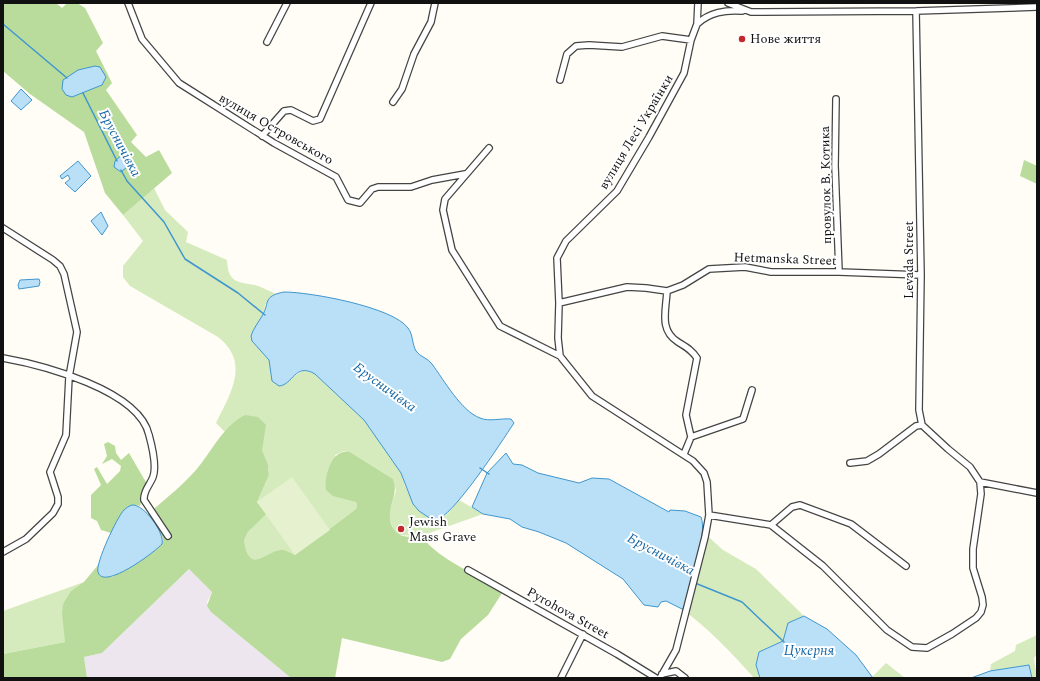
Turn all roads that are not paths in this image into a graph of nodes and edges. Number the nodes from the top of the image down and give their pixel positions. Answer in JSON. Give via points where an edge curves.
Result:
{"nodes":[{"id":1,"x":128,"y":3,"type":"edge"},
{"id":2,"x":287,"y":3,"type":"edge"},
{"id":3,"x":371,"y":3,"type":"edge"},
{"id":4,"x":435,"y":3,"type":"edge"},
{"id":5,"x":698,"y":3,"type":"edge"},
{"id":6,"x":728,"y":3,"type":"edge"},
{"id":7,"x":1037,"y":7,"type":"edge"},
{"id":8,"x":916,"y":11,"type":"junction"},
{"id":9,"x":751,"y":12,"type":"junction"},
{"id":10,"x":697,"y":24,"type":"junction"},
{"id":11,"x":691,"y":40,"type":"junction"},
{"id":12,"x":267,"y":42,"type":"dead end"},
{"id":13,"x":560,"y":80,"type":"dead end"},
{"id":14,"x":836,"y":99,"type":"dead end"},
{"id":15,"x":393,"y":102,"type":"dead end"},
{"id":16,"x":262,"y":136,"type":"junction"},
{"id":17,"x":489,"y":148,"type":"dead end"},
{"id":18,"x":465,"y":174,"type":"junction"},
{"id":19,"x":3,"y":228,"type":"edge"},
{"id":20,"x":839,"y":272,"type":"junction"},
{"id":21,"x":921,"y":275,"type":"junction"},
{"id":22,"x":667,"y":291,"type":"junction"},
{"id":23,"x":559,"y":303,"type":"junction"},
{"id":24,"x":560,"y":356,"type":"junction"},
{"id":25,"x":3,"y":358,"type":"edge"},
{"id":26,"x":69,"y":376,"type":"junction"},
{"id":27,"x":752,"y":390,"type":"dead end"},
{"id":28,"x":922,"y":424,"type":"junction"},
{"id":29,"x":691,"y":437,"type":"junction"},
{"id":30,"x":684,"y":454,"type":"junction"},
{"id":31,"x":850,"y":463,"type":"dead end"},
{"id":32,"x":980,"y":482,"type":"junction"},
{"id":33,"x":1037,"y":493,"type":"edge"},
{"id":34,"x":709,"y":515,"type":"junction"},
{"id":35,"x":771,"y":525,"type":"junction"},
{"id":36,"x":168,"y":536,"type":"dead end"},
{"id":37,"x":3,"y":552,"type":"edge"},
{"id":38,"x":906,"y":566,"type":"dead end"},
{"id":39,"x":468,"y":570,"type":"dead end"},
{"id":40,"x":583,"y":634,"type":"junction"},
{"id":41,"x":661,"y":676,"type":"edge"},
{"id":42,"x":561,"y":678,"type":"edge"},
{"id":43,"x":656,"y":678,"type":"edge"},
{"id":44,"x":685,"y":678,"type":"edge"}],
"edges":[{"from":1,"to":16,"type":"street","name":"вулиця Островського","via":[[142,39],[179,83]]},
{"from":2,"to":12,"type":"street"},
{"from":3,"to":16,"type":"street","via":[[320,119],[313,121],[291,110],[284,111]]},
{"from":4,"to":15,"type":"street","via":[[432,22],[414,54],[402,89]]},
{"from":5,"to":10,"type":"street","name":"вулиця Лесі Українки"},
{"from":6,"to":9,"type":"street"},
{"from":7,"to":8,"type":"street"},
{"from":8,"to":9,"type":"street"},
{"from":8,"to":21,"type":"street","name":"Levada Street"},
{"from":9,"to":10,"type":"street","via":[[724,11]]},
{"from":10,"to":11,"type":"street","name":"вулиця Лесі Українки"},
{"from":11,"to":13,"type":"street","via":[[662,36],[622,47],[576,46],[567,54]]},
{"from":11,"to":23,"type":"street","name":"вулиця Лесі Українки","via":[[684,73],[617,191],[566,241],[557,258]]},
{"from":14,"to":20,"type":"street","name":"провулок В. Котика","via":[[835,166]]},
{"from":16,"to":18,"type":"street","name":"вулиця Островського","via":[[336,177],[348,200],[353,202],[360,203],[372,189],[378,187],[411,187]]},
{"from":17,"to":18,"type":"street"},
{"from":18,"to":24,"type":"street","via":[[445,199],[443,210],[452,250],[500,326]]},
{"from":19,"to":26,"type":"street","via":[[54,260],[62,270],[77,332]]},
{"from":20,"to":21,"type":"street","name":"Hetmanska Street"},
{"from":20,"to":22,"type":"street","name":"Hetmanska Street","via":[[771,272],[745,266],[709,269],[683,285]]},
{"from":21,"to":28,"type":"street","name":"Levada Street","via":[[918,410]]},
{"from":22,"to":23,"type":"street","via":[[627,287]]},
{"from":22,"to":29,"type":"street","via":[[666,331],[692,350],[697,358],[686,415]]},
{"from":23,"to":24,"type":"street","name":"вулиця Лесі Українки"},
{"from":24,"to":30,"type":"street","via":[[592,396]]},
{"from":25,"to":26,"type":"street","via":[[44,366]]},
{"from":26,"to":36,"type":"street","via":[[120,398],[132,407],[146,427],[154,471],[144,500]]},
{"from":26,"to":37,"type":"street","via":[[66,434],[50,472],[59,501],[57,508],[26,539]]},
{"from":27,"to":29,"type":"street","via":[[743,419]]},
{"from":28,"to":31,"type":"street","via":[[867,461]]},
{"from":28,"to":32,"type":"street","via":[[948,450],[970,467]]},
{"from":29,"to":30,"type":"street"},
{"from":30,"to":34,"type":"street","via":[[704,473]]},
{"from":32,"to":33,"type":"street"},
{"from":32,"to":35,"type":"street","via":[[973,568],[983,601],[981,612],[952,634],[927,648],[912,647],[887,630],[823,566]]},
{"from":34,"to":35,"type":"street"},
{"from":34,"to":41,"type":"street","via":[[676,650]]},
{"from":35,"to":38,"type":"street","via":[[792,507],[800,505],[851,524]]},
{"from":39,"to":40,"type":"street","name":"Pyrohova Street"},
{"from":40,"to":42,"type":"street"},
{"from":40,"to":43,"type":"street","name":"Pyrohova Street"},
{"from":41,"to":44,"type":"street","via":[[676,671]]}]}
